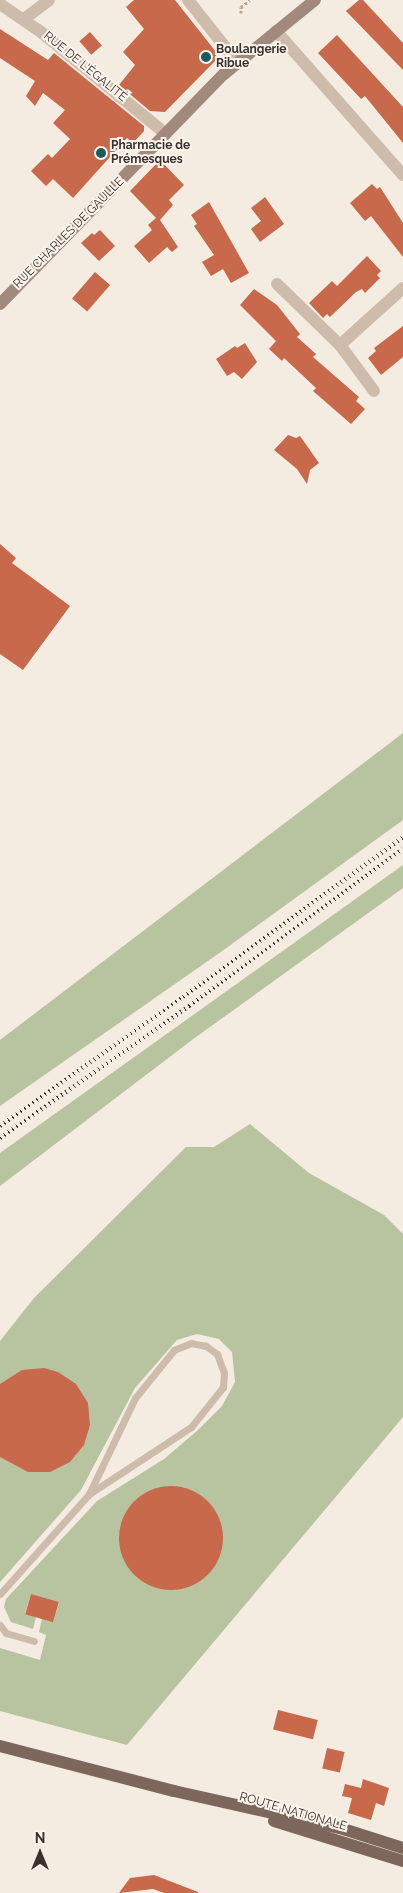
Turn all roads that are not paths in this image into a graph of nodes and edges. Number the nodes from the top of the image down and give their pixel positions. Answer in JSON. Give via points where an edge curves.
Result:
{"nodes":[{"id":1,"x":49,"y":0,"type":"edge"},
{"id":2,"x":188,"y":0,"type":"edge"},
{"id":3,"x":315,"y":0,"type":"edge"},
{"id":4,"x":0,"y":4,"type":"edge"},
{"id":5,"x":24,"y":19,"type":"junction"},
{"id":6,"x":276,"y":31,"type":"junction"},
{"id":7,"x":237,"y":62,"type":"junction"},
{"id":8,"x":166,"y":134,"type":"junction"},
{"id":9,"x":403,"y":174,"type":"edge"},
{"id":10,"x":277,"y":284,"type":"dead end"},
{"id":11,"x":403,"y":288,"type":"edge"},
{"id":12,"x":0,"y":304,"type":"edge"},
{"id":13,"x":340,"y":345,"type":"junction"},
{"id":14,"x":374,"y":391,"type":"dead end"},
{"id":15,"x":89,"y":1494,"type":"junction"},
{"id":16,"x":0,"y":1594,"type":"edge"},
{"id":17,"x":0,"y":1625,"type":"edge"},
{"id":18,"x":34,"y":1641,"type":"dead end"},
{"id":19,"x":0,"y":1746,"type":"edge"},
{"id":20,"x":174,"y":1791,"type":"junction"},
{"id":21,"x":403,"y":1848,"type":"edge"},
{"id":22,"x":403,"y":1861,"type":"edge"}],
"edges":[{"from":1,"to":5,"type":"street"},
{"from":2,"to":7,"type":"street"},
{"from":3,"to":6,"type":"street","name":"RUE CHARLES DE GAULLE"},
{"from":4,"to":5,"type":"street","name":"RUE DE L'ÉGALITÉ"},
{"from":5,"to":8,"type":"street","name":"RUE DE L'ÉGALITÉ"},
{"from":6,"to":7,"type":"street","name":"RUE CHARLES DE GAULLE"},
{"from":6,"to":9,"type":"street"},
{"from":7,"to":8,"type":"street","name":"RUE CHARLES DE GAULLE"},
{"from":8,"to":12,"type":"street","name":"RUE CHARLES DE GAULLE"},
{"from":10,"to":13,"type":"street"},
{"from":11,"to":13,"type":"street"},
{"from":13,"to":14,"type":"street"},
{"from":15,"to":15,"type":"lane","via":[[191,1427],[223,1387],[224,1373],[217,1354],[206,1346],[191,1343],[174,1350],[135,1398]]},
{"from":15,"to":16,"type":"lane"},
{"from":17,"to":18,"type":"lane","via":[[6,1633]]},
{"from":19,"to":20,"type":"main road","name":"ROUTE NATIONALE"},
{"from":20,"to":21,"type":"main road","name":"ROUTE NATIONALE","via":[[340,1828]]},
{"from":20,"to":22,"type":"main road","name":"ROUTE NATIONALE"}]}
